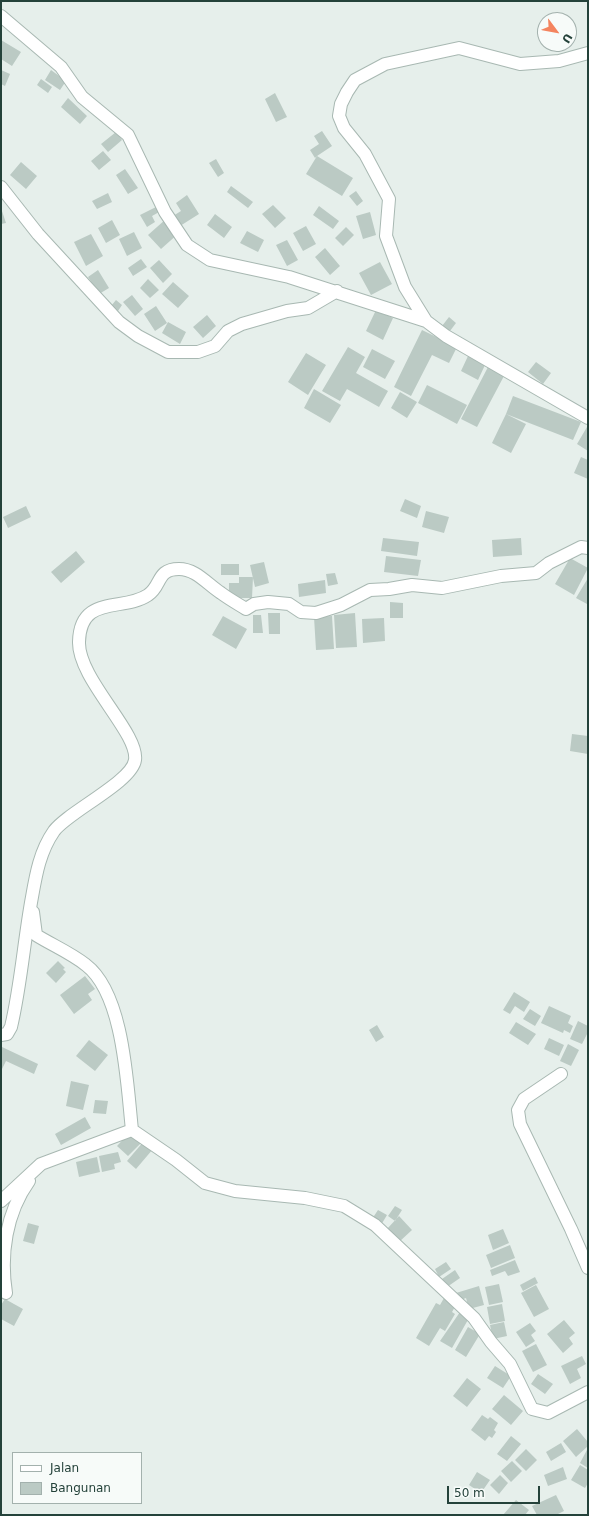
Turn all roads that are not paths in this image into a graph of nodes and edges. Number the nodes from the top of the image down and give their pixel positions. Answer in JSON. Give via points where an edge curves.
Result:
{"nodes":[{"id":1,"x":1,"y":16,"type":"edge"},
{"id":2,"x":588,"y":53,"type":"edge"},
{"id":3,"x":1,"y":187,"type":"edge"},
{"id":4,"x":337,"y":292,"type":"junction"},
{"id":5,"x":426,"y":321,"type":"junction"},
{"id":6,"x":588,"y":418,"type":"edge"},
{"id":7,"x":588,"y":548,"type":"edge"},
{"id":8,"x":32,"y":897,"type":"junction"},
{"id":9,"x":1,"y":1035,"type":"edge"},
{"id":10,"x":561,"y":1074,"type":"dead end"},
{"id":11,"x":132,"y":1130,"type":"junction"},
{"id":12,"x":41,"y":1164,"type":"junction"},
{"id":13,"x":1,"y":1201,"type":"edge"},
{"id":14,"x":588,"y":1268,"type":"edge"},
{"id":15,"x":6,"y":1293,"type":"dead end"},
{"id":16,"x":588,"y":1392,"type":"edge"}],
"edges":[{"from":1,"to":4,"type":"street","via":[[61,67],[82,97],[128,135],[165,212],[187,245],[210,260],[246,266]]},
{"from":2,"to":5,"type":"street","via":[[560,61],[520,64],[459,48],[385,64],[359,77],[347,92],[340,104],[339,116],[344,128],[365,154],[389,199],[386,236],[405,287]]},
{"from":3,"to":4,"type":"street","via":[[38,234],[119,322],[138,336],[168,352],[198,352],[216,346],[228,332],[242,324],[287,311],[308,308]]},
{"from":4,"to":5,"type":"street"},
{"from":5,"to":6,"type":"street","via":[[446,336]]},
{"from":7,"to":8,"type":"street","via":[[581,547],[549,563],[536,573],[501,576],[442,588],[412,585],[370,590],[341,605],[316,612],[301,612],[289,604],[268,602],[254,604],[246,609],[219,592],[201,576],[179,569],[164,573],[155,588],[142,599],[104,606],[96,610],[84,622],[79,642],[82,658],[92,680],[134,746],[135,760],[130,770],[119,780],[54,831],[38,865]]},
{"from":8,"to":9,"type":"street","via":[[13,1021],[9,1032]]},
{"from":8,"to":11,"type":"street","via":[[36,935],[87,965],[101,984],[115,1013],[125,1066]]},
{"from":10,"to":14,"type":"street","via":[[524,1099],[518,1110],[520,1124]]},
{"from":11,"to":12,"type":"street"},
{"from":11,"to":16,"type":"street","via":[[205,1182],[235,1191],[305,1198],[344,1206],[375,1225],[474,1318],[510,1364],[532,1409],[548,1413]]},
{"from":12,"to":13,"type":"street"},
{"from":12,"to":15,"type":"street","via":[[17,1197],[5,1235],[1,1273]]}]}
